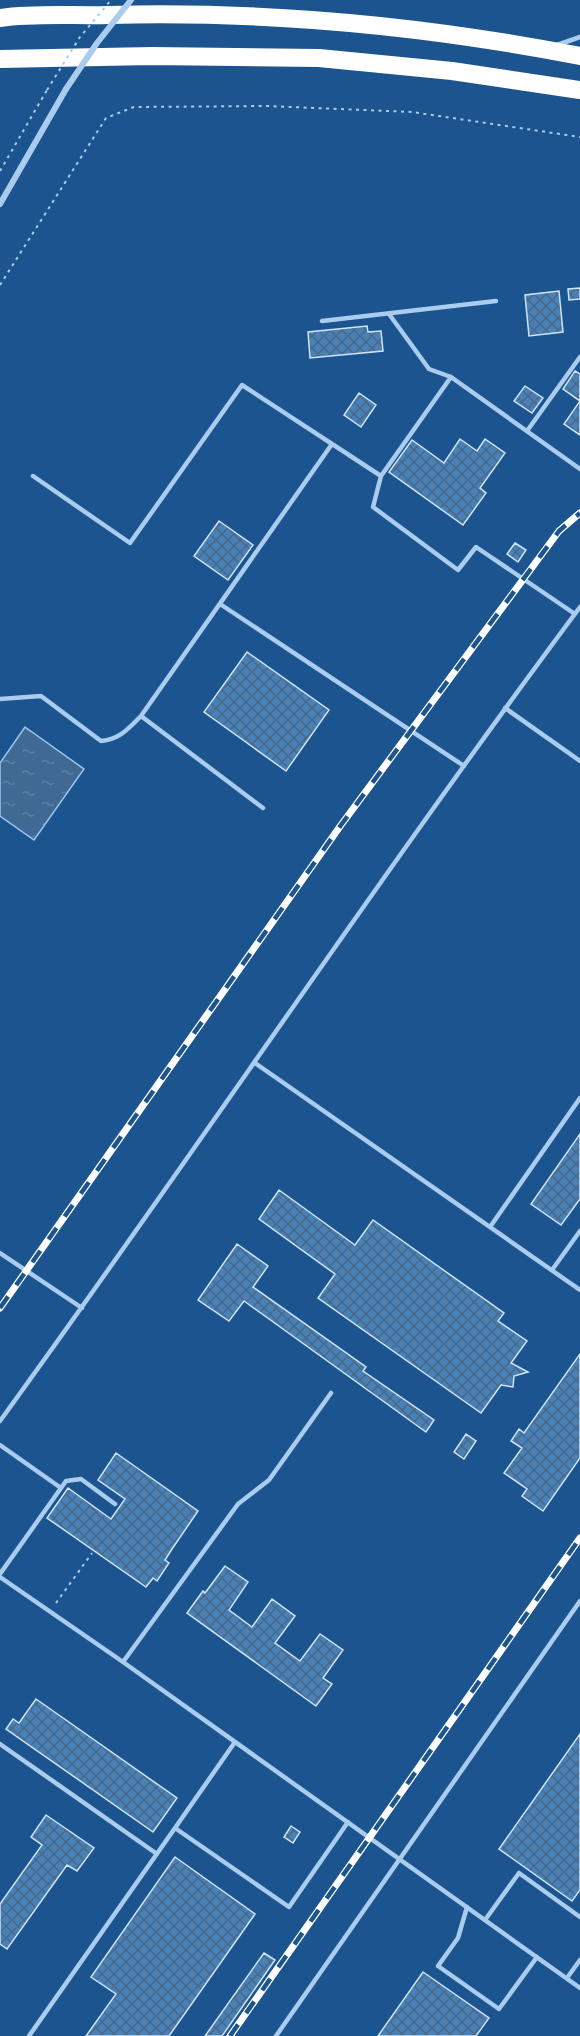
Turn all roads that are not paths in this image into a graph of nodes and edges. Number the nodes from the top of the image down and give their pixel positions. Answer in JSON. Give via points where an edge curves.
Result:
{"nodes":[{"id":1,"x":131,"y":0,"type":"edge"},
{"id":2,"x":0,"y":18,"type":"edge"},
{"id":3,"x":580,"y":37,"type":"edge"},
{"id":4,"x":544,"y":49,"type":"junction"},
{"id":5,"x":580,"y":56,"type":"edge"},
{"id":6,"x":0,"y":59,"type":"edge"},
{"id":7,"x":580,"y":90,"type":"edge"},
{"id":8,"x":0,"y":204,"type":"edge"},
{"id":9,"x":496,"y":301,"type":"dead end"},
{"id":10,"x":389,"y":314,"type":"junction"},
{"id":11,"x":322,"y":321,"type":"dead end"},
{"id":12,"x":580,"y":357,"type":"edge"},
{"id":13,"x":451,"y":377,"type":"junction"},
{"id":14,"x":527,"y":431,"type":"junction"},
{"id":15,"x":332,"y":444,"type":"junction"},
{"id":16,"x":580,"y":469,"type":"edge"},
{"id":17,"x":33,"y":476,"type":"dead end"},
{"id":18,"x":381,"y":476,"type":"junction"},
{"id":19,"x":220,"y":604,"type":"junction"},
{"id":20,"x":580,"y":607,"type":"edge"},
{"id":21,"x":574,"y":614,"type":"junction"},
{"id":22,"x":0,"y":699,"type":"edge"},
{"id":23,"x":505,"y":708,"type":"junction"},
{"id":24,"x":141,"y":716,"type":"junction"},
{"id":25,"x":580,"y":761,"type":"edge"},
{"id":26,"x":464,"y":766,"type":"junction"},
{"id":27,"x":262,"y":808,"type":"dead end"},
{"id":28,"x":255,"y":1063,"type":"junction"},
{"id":29,"x":580,"y":1098,"type":"edge"},
{"id":30,"x":490,"y":1227,"type":"junction"},
{"id":31,"x":580,"y":1231,"type":"edge"},
{"id":32,"x":2,"y":1254,"type":"edge"},
{"id":33,"x":0,"y":1261,"type":"edge"},
{"id":34,"x":552,"y":1270,"type":"junction"},
{"id":35,"x":580,"y":1290,"type":"edge"},
{"id":36,"x":82,"y":1308,"type":"junction"},
{"id":37,"x":331,"y":1394,"type":"dead end"},
{"id":38,"x":0,"y":1421,"type":"edge"},
{"id":39,"x":0,"y":1445,"type":"edge"},
{"id":40,"x":61,"y":1488,"type":"junction"},
{"id":41,"x":115,"y":1504,"type":"dead end"},
{"id":42,"x":0,"y":1576,"type":"edge"},
{"id":43,"x":580,"y":1601,"type":"edge"},
{"id":44,"x":123,"y":1662,"type":"junction"},
{"id":45,"x":235,"y":1742,"type":"junction"},
{"id":46,"x":0,"y":1744,"type":"edge"},
{"id":47,"x":348,"y":1822,"type":"junction"},
{"id":48,"x":175,"y":1828,"type":"junction"},
{"id":49,"x":157,"y":1854,"type":"junction"},
{"id":50,"x":399,"y":1859,"type":"junction"},
{"id":51,"x":467,"y":1907,"type":"junction"},
{"id":52,"x":580,"y":1917,"type":"edge"},
{"id":53,"x":485,"y":1920,"type":"junction"},
{"id":54,"x":537,"y":1957,"type":"junction"},
{"id":55,"x":580,"y":1960,"type":"edge"},
{"id":56,"x":567,"y":1978,"type":"junction"},
{"id":57,"x":580,"y":1988,"type":"edge"},
{"id":58,"x":29,"y":2036,"type":"edge"},
{"id":59,"x":276,"y":2036,"type":"edge"}],
"edges":[{"from":1,"to":8,"type":"street","bridge":true,"via":[[66,89]]},
{"from":2,"to":4,"type":"highway","via":[[163,14],[316,19]]},
{"from":3,"to":4,"type":"lane"},
{"from":4,"to":5,"type":"highway"},
{"from":6,"to":7,"type":"highway","via":[[319,58],[452,71]]},
{"from":9,"to":10,"type":"lane"},
{"from":10,"to":11,"type":"lane"},
{"from":10,"to":13,"type":"lane","via":[[429,369]]},
{"from":12,"to":14,"type":"lane"},
{"from":13,"to":14,"type":"lane"},
{"from":13,"to":18,"type":"lane"},
{"from":14,"to":16,"type":"lane"},
{"from":15,"to":17,"type":"lane","via":[[242,385],[130,543]]},
{"from":15,"to":18,"type":"lane"},
{"from":15,"to":19,"type":"lane"},
{"from":18,"to":21,"type":"lane","via":[[373,507],[458,570],[476,547]]},
{"from":19,"to":24,"type":"lane"},
{"from":19,"to":26,"type":"lane"},
{"from":20,"to":21,"type":"lane"},
{"from":21,"to":23,"type":"lane"},
{"from":22,"to":24,"type":"lane","via":[[40,696],[100,741],[113,740],[125,733]]},
{"from":23,"to":25,"type":"lane"},
{"from":23,"to":26,"type":"lane"},
{"from":24,"to":27,"type":"lane"},
{"from":26,"to":28,"type":"lane"},
{"from":28,"to":30,"type":"lane"},
{"from":28,"to":36,"type":"lane"},
{"from":29,"to":30,"type":"lane"},
{"from":30,"to":34,"type":"lane"},
{"from":31,"to":34,"type":"lane"},
{"from":32,"to":33,"type":"lane"},
{"from":32,"to":36,"type":"lane"},
{"from":34,"to":35,"type":"lane"},
{"from":36,"to":38,"type":"lane"},
{"from":37,"to":44,"type":"lane","via":[[269,1480],[238,1504]]},
{"from":39,"to":40,"type":"lane"},
{"from":40,"to":41,"type":"lane","via":[[66,1481],[81,1479]]},
{"from":40,"to":42,"type":"lane"},
{"from":42,"to":44,"type":"lane"},
{"from":43,"to":50,"type":"lane"},
{"from":44,"to":45,"type":"lane"},
{"from":45,"to":47,"type":"lane"},
{"from":45,"to":48,"type":"lane"},
{"from":46,"to":49,"type":"lane"},
{"from":47,"to":48,"type":"lane","via":[[289,1907]]},
{"from":47,"to":50,"type":"lane"},
{"from":48,"to":49,"type":"lane"},
{"from":49,"to":58,"type":"lane"},
{"from":50,"to":51,"type":"lane"},
{"from":50,"to":59,"type":"lane"},
{"from":51,"to":53,"type":"lane"},
{"from":51,"to":54,"type":"lane","via":[[458,1938],[438,1966],[499,2009]]},
{"from":52,"to":53,"type":"lane","via":[[519,1873]]},
{"from":53,"to":54,"type":"lane"},
{"from":54,"to":56,"type":"lane"},
{"from":55,"to":56,"type":"lane"},
{"from":56,"to":57,"type":"lane"}]}
